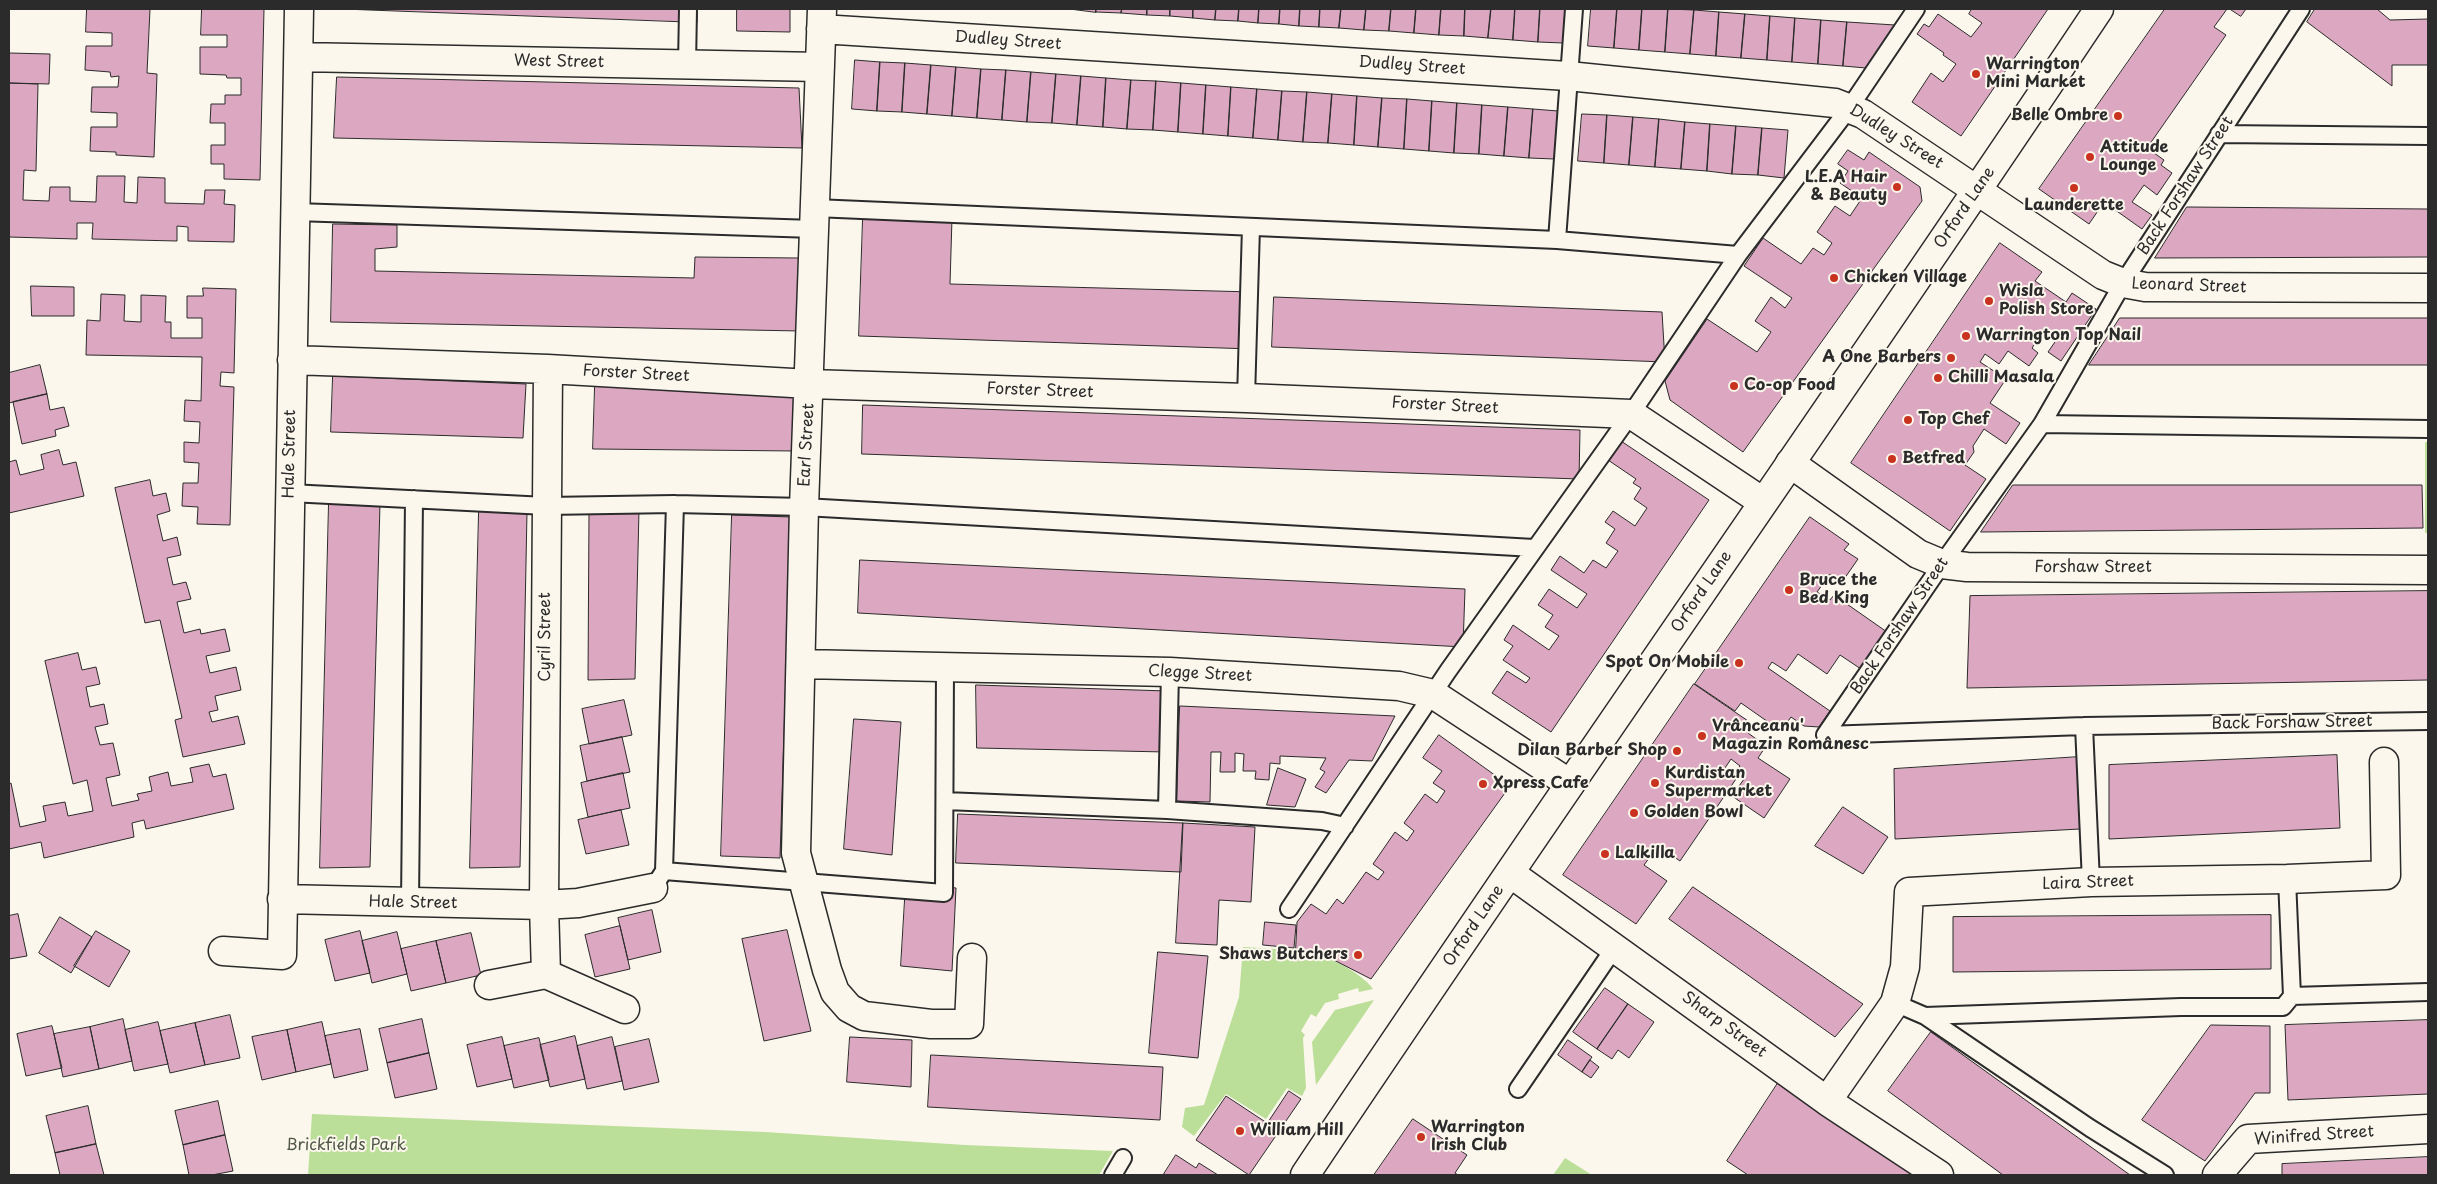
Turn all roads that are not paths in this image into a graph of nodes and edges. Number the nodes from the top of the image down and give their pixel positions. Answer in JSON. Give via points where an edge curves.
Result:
{"nodes":[{"id":1,"x":299,"y":9,"type":"edge"},
{"id":2,"x":688,"y":9,"type":"edge"},
{"id":3,"x":1574,"y":9,"type":"edge"},
{"id":4,"x":1916,"y":9,"type":"edge"},
{"id":5,"x":2099,"y":9,"type":"edge"},
{"id":6,"x":2301,"y":9,"type":"edge"},
{"id":7,"x":821,"y":19,"type":"edge"},
{"id":8,"x":299,"y":57,"type":"junction"},
{"id":9,"x":687,"y":65,"type":"junction"},
{"id":10,"x":820,"y":67,"type":"junction"},
{"id":11,"x":1568,"y":76,"type":"junction"},
{"id":12,"x":1850,"y":107,"type":"junction"},
{"id":13,"x":2219,"y":134,"type":"junction"},
{"id":14,"x":2428,"y":136,"type":"edge"},
{"id":15,"x":1978,"y":190,"type":"junction"},
{"id":16,"x":295,"y":212,"type":"junction"},
{"id":17,"x":814,"y":218,"type":"junction"},
{"id":18,"x":1251,"y":227,"type":"junction"},
{"id":19,"x":1557,"y":240,"type":"junction"},
{"id":20,"x":1738,"y":255,"type":"junction"},
{"id":21,"x":2123,"y":283,"type":"junction"},
{"id":22,"x":2428,"y":288,"type":"edge"},
{"id":23,"x":292,"y":360,"type":"junction"},
{"id":24,"x":548,"y":369,"type":"junction"},
{"id":25,"x":810,"y":384,"type":"junction"},
{"id":26,"x":1246,"y":398,"type":"junction"},
{"id":27,"x":1631,"y":414,"type":"junction"},
{"id":28,"x":2042,"y":424,"type":"junction"},
{"id":29,"x":2428,"y":429,"type":"edge"},
{"id":30,"x":1790,"y":464,"type":"junction"},
{"id":31,"x":290,"y":493,"type":"junction"},
{"id":32,"x":414,"y":499,"type":"junction"},
{"id":33,"x":1763,"y":502,"type":"junction"},
{"id":34,"x":675,"y":504,"type":"junction"},
{"id":35,"x":546,"y":506,"type":"junction"},
{"id":36,"x":804,"y":507,"type":"junction"},
{"id":37,"x":1534,"y":548,"type":"junction"},
{"id":38,"x":1942,"y":564,"type":"junction"},
{"id":39,"x":2428,"y":570,"type":"edge"},
{"id":40,"x":802,"y":664,"type":"junction"},
{"id":41,"x":945,"y":667,"type":"junction"},
{"id":42,"x":1170,"y":672,"type":"junction"},
{"id":43,"x":1433,"y":694,"type":"junction"},
{"id":44,"x":2428,"y":721,"type":"edge"},
{"id":45,"x":2084,"y":726,"type":"junction"},
{"id":46,"x":2384,"y":762,"type":"dead end"},
{"id":47,"x":1570,"y":784,"type":"junction"},
{"id":48,"x":945,"y":801,"type":"junction"},
{"id":49,"x":1167,"y":810,"type":"junction"},
{"id":50,"x":1344,"y":826,"type":"junction"},
{"id":51,"x":1510,"y":873,"type":"junction"},
{"id":52,"x":658,"y":879,"type":"junction"},
{"id":53,"x":2287,"y":879,"type":"junction"},
{"id":54,"x":802,"y":881,"type":"junction"},
{"id":55,"x":2091,"y":882,"type":"junction"},
{"id":56,"x":282,"y":899,"type":"junction"},
{"id":57,"x":410,"y":903,"type":"junction"},
{"id":58,"x":544,"y":905,"type":"junction"},
{"id":59,"x":1289,"y":909,"type":"dead end"},
{"id":60,"x":1615,"y":946,"type":"junction"},
{"id":61,"x":222,"y":951,"type":"dead end"},
{"id":62,"x":972,"y":958,"type":"dead end"},
{"id":63,"x":546,"y":974,"type":"junction"},
{"id":64,"x":489,"y":985,"type":"dead end"},
{"id":65,"x":2428,"y":992,"type":"edge"},
{"id":66,"x":2292,"y":996,"type":"junction"},
{"id":67,"x":1895,"y":1003,"type":"junction"},
{"id":68,"x":625,"y":1009,"type":"dead end"},
{"id":69,"x":1925,"y":1016,"type":"junction"},
{"id":70,"x":1518,"y":1089,"type":"dead end"},
{"id":71,"x":1827,"y":1101,"type":"junction"},
{"id":72,"x":2428,"y":1129,"type":"edge"},
{"id":73,"x":1123,"y":1158,"type":"dead end"},
{"id":74,"x":1113,"y":1175,"type":"edge"},
{"id":75,"x":1306,"y":1175,"type":"edge"},
{"id":76,"x":1939,"y":1175,"type":"edge"},
{"id":77,"x":2165,"y":1175,"type":"edge"},
{"id":78,"x":2217,"y":1175,"type":"edge"}],
"edges":[{"from":1,"to":8,"type":"street","name":"Hale Street"},
{"from":2,"to":9,"type":"lane"},
{"from":3,"to":11,"type":"lane"},
{"from":4,"to":12,"type":"lane"},
{"from":5,"to":15,"type":"street","name":"Orford Lane"},
{"from":6,"to":13,"type":"lane","name":"Back Forshaw Street"},
{"from":7,"to":10,"type":"street","name":"Earl Street"},
{"from":7,"to":11,"type":"street","name":"Dudley Street"},
{"from":8,"to":9,"type":"street","name":"West Street"},
{"from":8,"to":16,"type":"street","name":"Hale Street"},
{"from":9,"to":10,"type":"street","name":"West Street"},
{"from":10,"to":17,"type":"street","name":"Earl Street"},
{"from":11,"to":12,"type":"street","name":"Dudley Street"},
{"from":11,"to":19,"type":"lane"},
{"from":12,"to":15,"type":"street","name":"Dudley Street"},
{"from":12,"to":20,"type":"lane"},
{"from":13,"to":14,"type":"lane"},
{"from":13,"to":21,"type":"lane","name":"Back Forshaw Street"},
{"from":15,"to":21,"type":"street","name":"Leonard Street","via":[[2103,275]]},
{"from":15,"to":30,"type":"street","name":"Orford Lane"},
{"from":16,"to":17,"type":"lane"},
{"from":16,"to":23,"type":"street","name":"Hale Street"},
{"from":17,"to":18,"type":"lane"},
{"from":17,"to":25,"type":"street","name":"Earl Street"},
{"from":18,"to":19,"type":"lane"},
{"from":18,"to":26,"type":"lane"},
{"from":19,"to":20,"type":"lane"},
{"from":20,"to":27,"type":"lane"},
{"from":21,"to":22,"type":"street","name":"Leonard Street","via":[[2145,287]]},
{"from":21,"to":28,"type":"lane","name":"Back Forshaw Street"},
{"from":23,"to":24,"type":"street","name":"Forster Street"},
{"from":23,"to":31,"type":"street","name":"Hale Street"},
{"from":24,"to":25,"type":"street","name":"Forster Street"},
{"from":24,"to":35,"type":"street","name":"Cyril Street"},
{"from":25,"to":26,"type":"street","name":"Forster Street"},
{"from":25,"to":36,"type":"street","name":"Earl Street"},
{"from":26,"to":27,"type":"street","name":"Forster Street"},
{"from":27,"to":33,"type":"street"},
{"from":27,"to":37,"type":"lane"},
{"from":28,"to":29,"type":"lane"},
{"from":28,"to":38,"type":"lane","name":"Back Forshaw Street"},
{"from":30,"to":33,"type":"street","name":"Orford Lane"},
{"from":30,"to":38,"type":"street","name":"Forshaw Street","via":[[1918,554]]},
{"from":31,"to":32,"type":"lane"},
{"from":31,"to":56,"type":"street","name":"Hale Street"},
{"from":32,"to":35,"type":"lane"},
{"from":32,"to":57,"type":"lane"},
{"from":33,"to":47,"type":"street","name":"Orford Lane"},
{"from":34,"to":35,"type":"lane"},
{"from":34,"to":36,"type":"lane"},
{"from":34,"to":52,"type":"lane"},
{"from":35,"to":58,"type":"street","name":"Cyril Street"},
{"from":36,"to":37,"type":"lane"},
{"from":36,"to":40,"type":"street","name":"Earl Street"},
{"from":37,"to":43,"type":"lane"},
{"from":38,"to":39,"type":"street","name":"Forshaw Street","via":[[1967,567]]},
{"from":38,"to":45,"type":"lane","name":"Back Forshaw Street","via":[[1825,735]]},
{"from":40,"to":41,"type":"street","name":"Clegge Street"},
{"from":40,"to":54,"type":"street","name":"Earl Street","via":[[796,853]]},
{"from":41,"to":42,"type":"street","name":"Clegge Street"},
{"from":41,"to":48,"type":"lane"},
{"from":42,"to":43,"type":"street","name":"Clegge Street","via":[[1399,686]]},
{"from":42,"to":49,"type":"lane"},
{"from":43,"to":47,"type":"street","name":"Clegge Street"},
{"from":43,"to":50,"type":"lane"},
{"from":44,"to":45,"type":"lane","name":"Back Forshaw Street"},
{"from":45,"to":55,"type":"lane"},
{"from":46,"to":53,"type":"street","name":"Laira Street","via":[[2386,875]]},
{"from":47,"to":51,"type":"street","name":"Orford Lane"},
{"from":48,"to":49,"type":"lane"},
{"from":48,"to":54,"type":"lane","via":[[944,893]]},
{"from":49,"to":50,"type":"lane","via":[[1322,821]]},
{"from":50,"to":59,"type":"lane"},
{"from":51,"to":60,"type":"street","name":"Sharp Street"},
{"from":51,"to":75,"type":"street","name":"Orford Lane"},
{"from":52,"to":54,"type":"lane"},
{"from":52,"to":58,"type":"street","via":[[578,903]]},
{"from":53,"to":55,"type":"street","name":"Laira Street"},
{"from":53,"to":66,"type":"lane"},
{"from":54,"to":62,"type":"street","name":"Earl Street","via":[[835,992],[849,1008],[864,1016],[931,1024],[969,1024]]},
{"from":55,"to":67,"type":"street","name":"Laira Street","via":[[1909,892],[1905,967]]},
{"from":56,"to":57,"type":"street","name":"Hale Street"},
{"from":56,"to":61,"type":"street","name":"Hale Street","via":[[282,955]]},
{"from":57,"to":58,"type":"street","name":"Hale Street"},
{"from":58,"to":63,"type":"street","name":"Cyril Street"},
{"from":60,"to":70,"type":"lane"},
{"from":60,"to":71,"type":"street","name":"Sharp Street"},
{"from":63,"to":64,"type":"street"},
{"from":63,"to":68,"type":"street"},
{"from":65,"to":66,"type":"lane"},
{"from":66,"to":69,"type":"lane","via":[[2282,1007],[2181,1007]]},
{"from":67,"to":69,"type":"lane"},
{"from":67,"to":71,"type":"street","name":"Laira Street"},
{"from":69,"to":77,"type":"lane"},
{"from":71,"to":76,"type":"street","name":"Sharp Street"},
{"from":72,"to":78,"type":"street","name":"Winifred Street","via":[[2248,1139]]},
{"from":73,"to":74,"type":"lane"}]}
